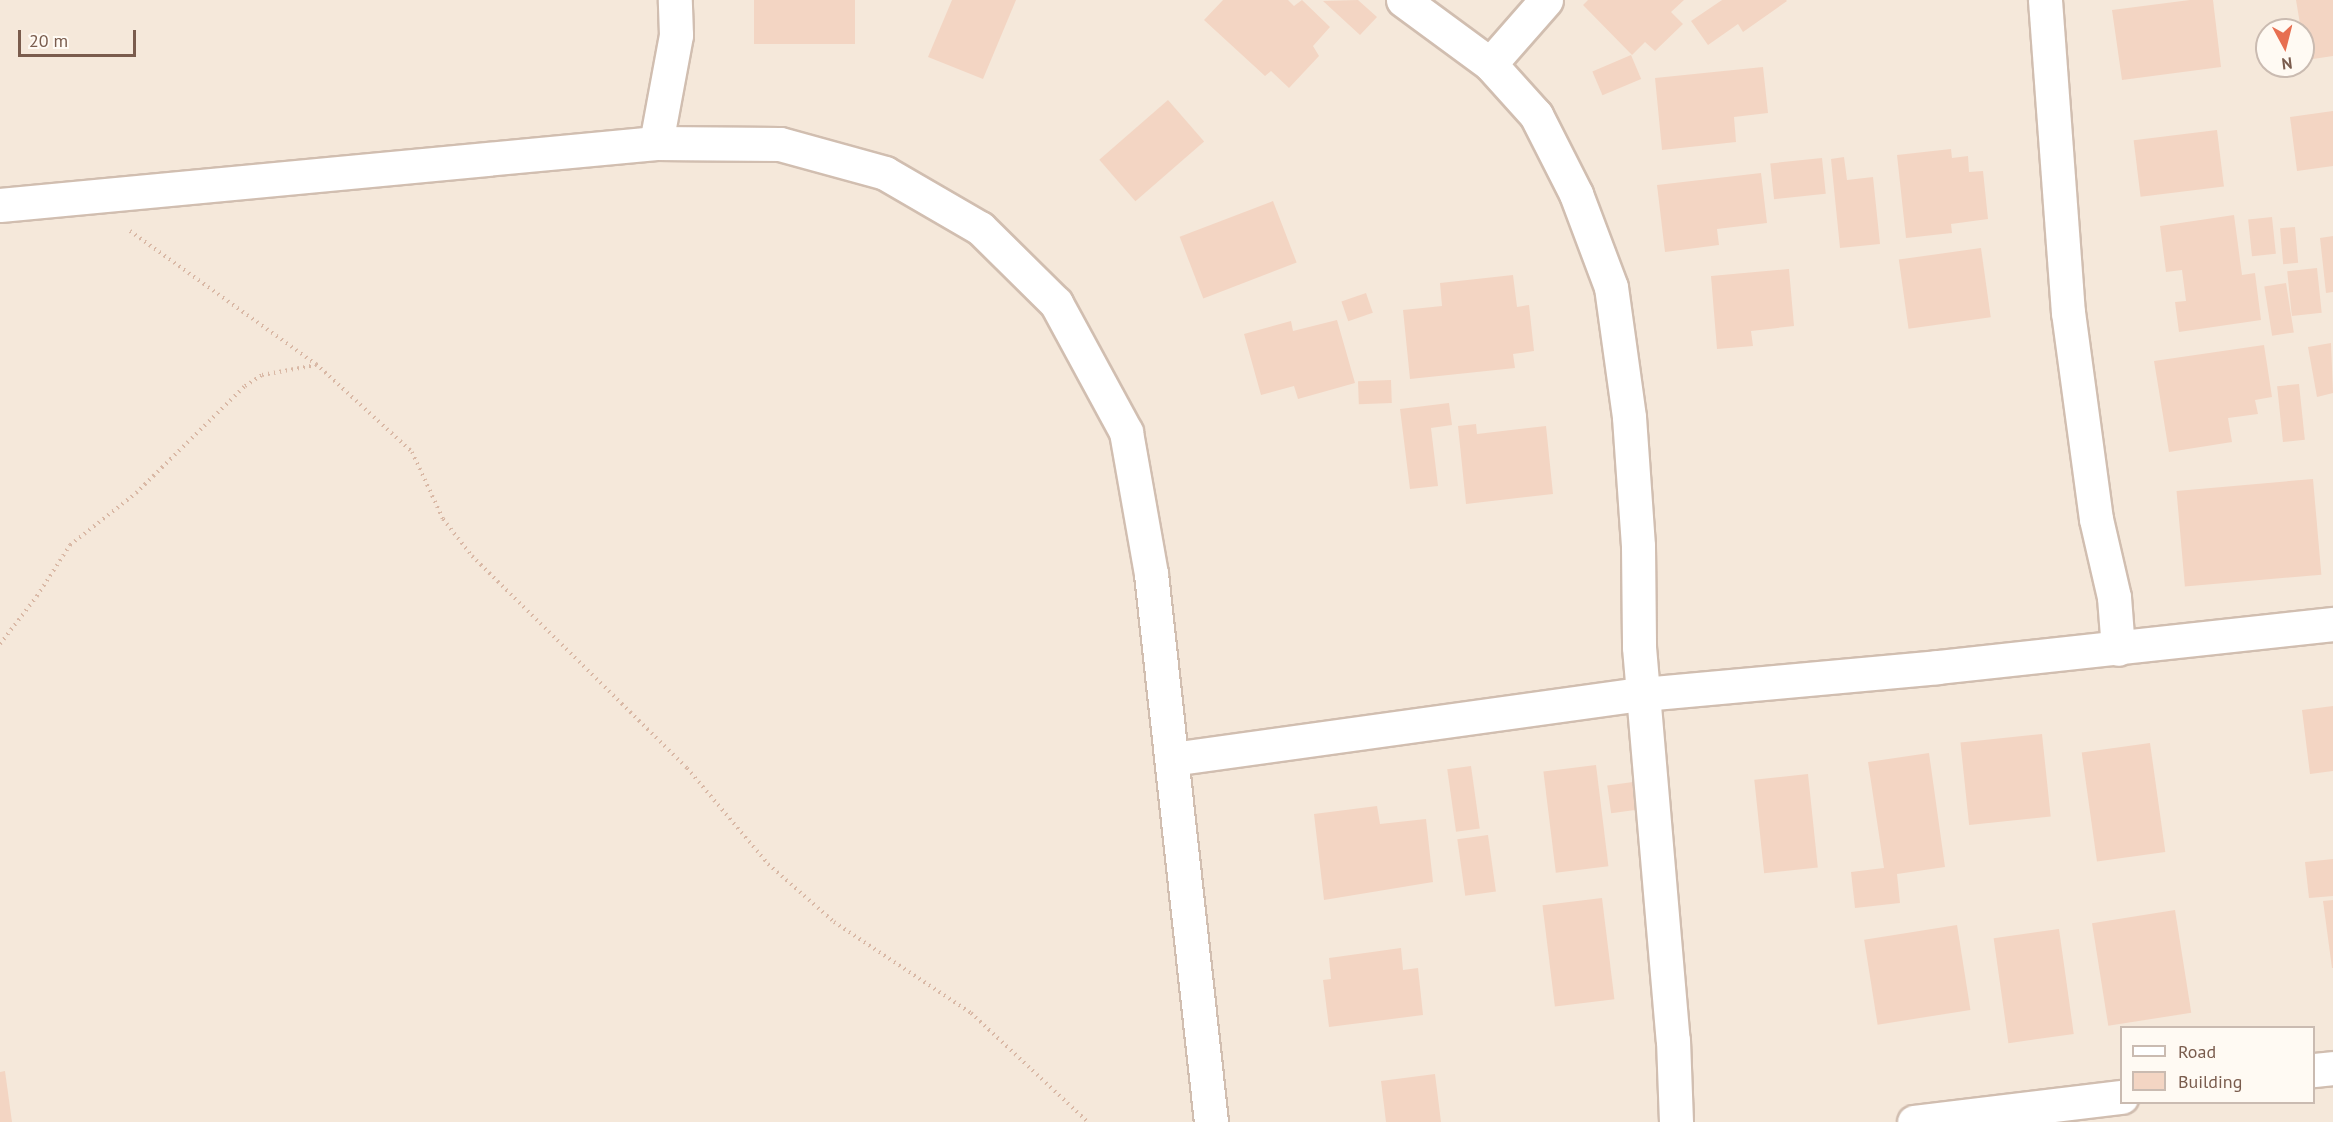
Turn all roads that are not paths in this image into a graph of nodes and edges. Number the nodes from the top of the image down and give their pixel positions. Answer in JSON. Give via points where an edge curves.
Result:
{"nodes":[{"id":1,"x":675,"y":0,"type":"edge"},
{"id":2,"x":1402,"y":0,"type":"edge"},
{"id":3,"x":1546,"y":0,"type":"edge"},
{"id":4,"x":2045,"y":0,"type":"edge"},
{"id":5,"x":1490,"y":64,"type":"junction"},
{"id":6,"x":656,"y":143,"type":"junction"},
{"id":7,"x":0,"y":206,"type":"edge"},
{"id":8,"x":2333,"y":624,"type":"edge"},
{"id":9,"x":2118,"y":649,"type":"junction"},
{"id":10,"x":1643,"y":694,"type":"junction"},
{"id":11,"x":1172,"y":759,"type":"junction"},
{"id":12,"x":2333,"y":1068,"type":"edge"},
{"id":13,"x":2315,"y":1070,"type":"edge"},
{"id":14,"x":2120,"y":1097,"type":"edge"},
{"id":15,"x":2127,"y":1104,"type":"edge"},
{"id":16,"x":1210,"y":1122,"type":"edge"},
{"id":17,"x":1676,"y":1122,"type":"edge"},
{"id":18,"x":1914,"y":1122,"type":"edge"},
{"id":19,"x":2128,"y":1122,"type":"edge"}],
"edges":[{"from":1,"to":6,"type":"street","via":[[676,35]]},
{"from":2,"to":5,"type":"street"},
{"from":3,"to":5,"type":"street"},
{"from":4,"to":9,"type":"street","via":[[2068,312],[2096,519],[2115,597]]},
{"from":5,"to":10,"type":"street","via":[[1536,115],[1576,194],[1611,286],[1629,417]]},
{"from":6,"to":7,"type":"street"},
{"from":6,"to":11,"type":"street","via":[[780,144],[885,173],[980,228],[1056,303],[1126,432],[1151,574]]},
{"from":8,"to":9,"type":"street"},
{"from":9,"to":10,"type":"street"},
{"from":10,"to":11,"type":"street"},
{"from":10,"to":17,"type":"street","via":[[1673,1040]]},
{"from":11,"to":16,"type":"street"},
{"from":12,"to":13,"type":"street"},
{"from":14,"to":18,"type":"street"},
{"from":15,"to":19,"type":"street"}]}
